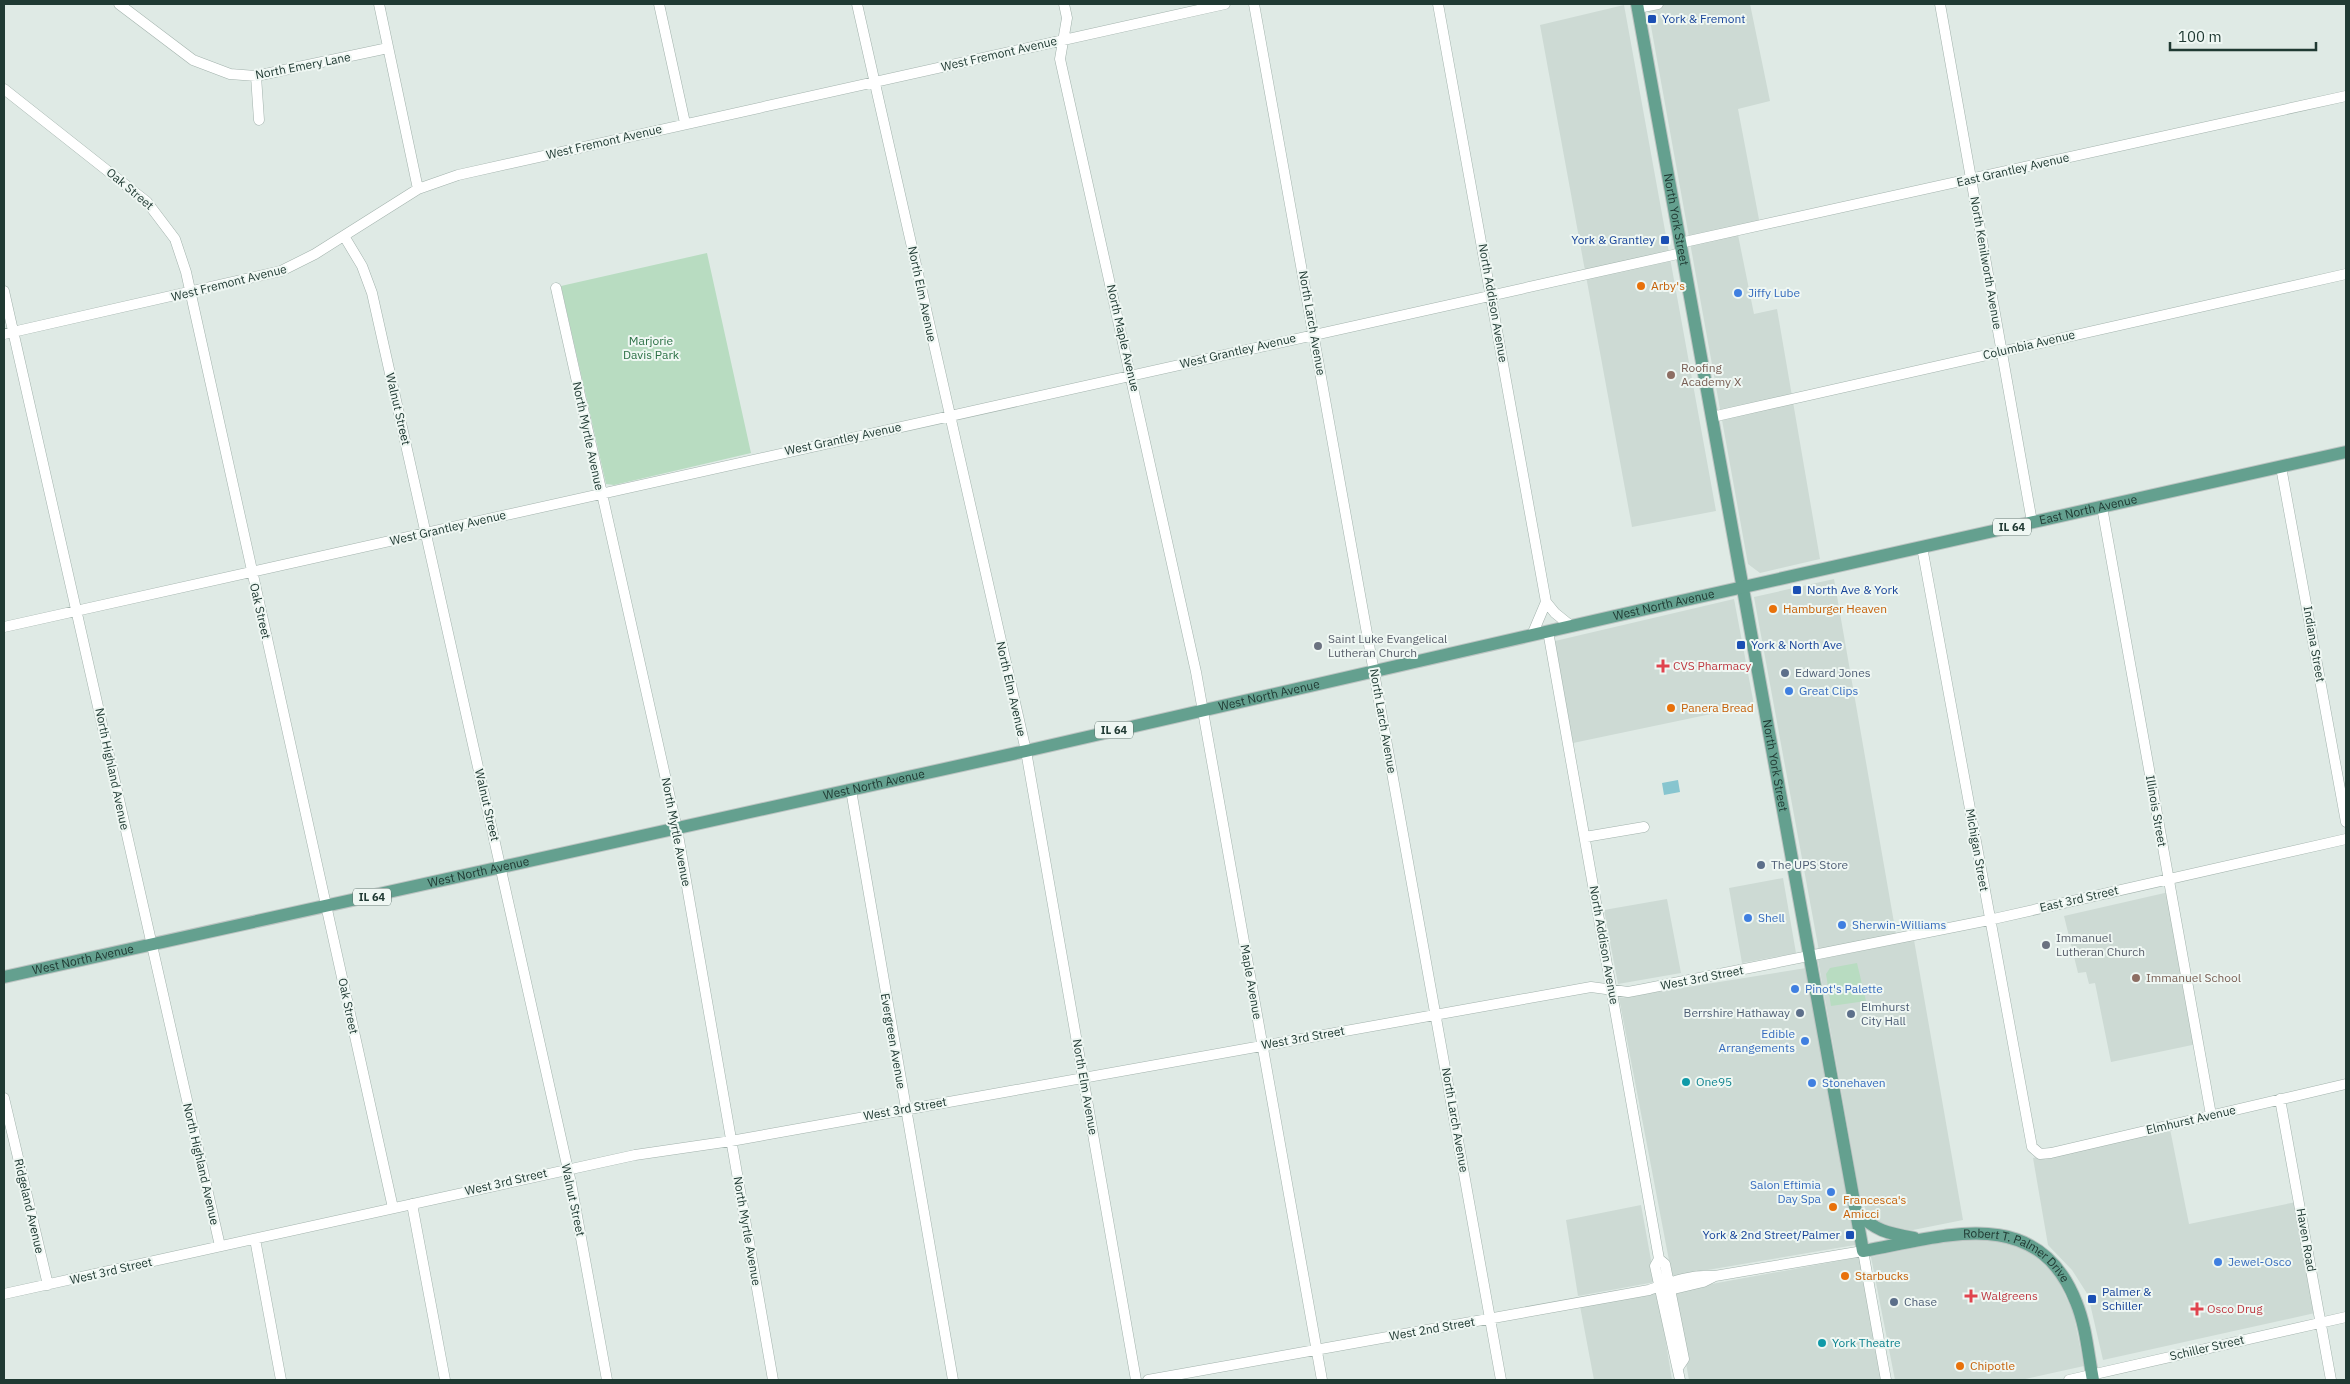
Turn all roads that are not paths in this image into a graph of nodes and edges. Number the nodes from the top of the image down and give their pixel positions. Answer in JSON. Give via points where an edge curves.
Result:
{"nodes":[{"id":1,"x":119,"y":4,"type":"edge"},
{"id":2,"x":379,"y":4,"type":"edge"},
{"id":3,"x":659,"y":4,"type":"edge"},
{"id":4,"x":857,"y":4,"type":"edge"},
{"id":5,"x":1064,"y":4,"type":"edge"},
{"id":6,"x":1225,"y":4,"type":"edge"},
{"id":7,"x":1254,"y":4,"type":"edge"},
{"id":8,"x":1438,"y":4,"type":"edge"},
{"id":9,"x":1658,"y":4,"type":"edge"},
{"id":10,"x":1940,"y":4,"type":"edge"},
{"id":11,"x":1638,"y":6,"type":"edge"},
{"id":12,"x":1063,"y":39,"type":"junction"},
{"id":13,"x":388,"y":48,"type":"junction"},
{"id":14,"x":256,"y":76,"type":"junction"},
{"id":15,"x":874,"y":81,"type":"junction"},
{"id":16,"x":4,"y":89,"type":"edge"},
{"id":17,"x":2346,"y":96,"type":"edge"},
{"id":18,"x":259,"y":120,"type":"dead end"},
{"id":19,"x":685,"y":123,"type":"junction"},
{"id":20,"x":1971,"y":180,"type":"junction"},
{"id":21,"x":418,"y":189,"type":"junction"},
{"id":22,"x":344,"y":236,"type":"junction"},
{"id":23,"x":1681,"y":248,"type":"junction"},
{"id":24,"x":2346,"y":274,"type":"edge"},
{"id":25,"x":556,"y":288,"type":"dead end"},
{"id":26,"x":4,"y":291,"type":"edge"},
{"id":27,"x":189,"y":293,"type":"junction"},
{"id":28,"x":1492,"y":294,"type":"junction"},
{"id":29,"x":15,"y":332,"type":"junction"},
{"id":30,"x":4,"y":334,"type":"edge"},
{"id":31,"x":1314,"y":334,"type":"junction"},
{"id":32,"x":2001,"y":351,"type":"junction"},
{"id":33,"x":1131,"y":375,"type":"junction"},
{"id":34,"x":949,"y":416,"type":"junction"},
{"id":35,"x":1712,"y":418,"type":"junction"},
{"id":36,"x":2346,"y":452,"type":"edge"},
{"id":37,"x":2282,"y":467,"type":"junction"},
{"id":38,"x":600,"y":493,"type":"junction"},
{"id":39,"x":2102,"y":507,"type":"junction"},
{"id":40,"x":2032,"y":522,"type":"junction"},
{"id":41,"x":426,"y":533,"type":"junction"},
{"id":42,"x":1922,"y":547,"type":"junction"},
{"id":43,"x":251,"y":571,"type":"junction"},
{"id":44,"x":1742,"y":587,"type":"junction"},
{"id":45,"x":1546,"y":602,"type":"junction"},
{"id":46,"x":77,"y":611,"type":"junction"},
{"id":47,"x":1571,"y":626,"type":"junction"},
{"id":48,"x":4,"y":627,"type":"edge"},
{"id":49,"x":1548,"y":631,"type":"junction"},
{"id":50,"x":1532,"y":635,"type":"junction"},
{"id":51,"x":1374,"y":670,"type":"junction"},
{"id":52,"x":1196,"y":672,"type":"joint"},
{"id":53,"x":1203,"y":711,"type":"junction"},
{"id":54,"x":1026,"y":751,"type":"junction"},
{"id":55,"x":851,"y":790,"type":"junction"},
{"id":56,"x":2346,"y":822,"type":"edge"},
{"id":57,"x":1644,"y":827,"type":"dead end"},
{"id":58,"x":677,"y":829,"type":"junction"},
{"id":59,"x":1585,"y":837,"type":"junction"},
{"id":60,"x":2346,"y":839,"type":"edge"},
{"id":61,"x":502,"y":868,"type":"junction"},
{"id":62,"x":2168,"y":878,"type":"junction"},
{"id":63,"x":326,"y":907,"type":"junction"},
{"id":64,"x":1989,"y":920,"type":"junction"},
{"id":65,"x":151,"y":944,"type":"junction"},
{"id":66,"x":1810,"y":957,"type":"junction"},
{"id":67,"x":4,"y":977,"type":"edge"},
{"id":68,"x":1611,"y":989,"type":"junction"},
{"id":69,"x":1436,"y":1014,"type":"junction"},
{"id":70,"x":1262,"y":1045,"type":"junction"},
{"id":71,"x":1083,"y":1077,"type":"junction"},
{"id":72,"x":2346,"y":1084,"type":"edge"},
{"id":73,"x":4,"y":1098,"type":"edge"},
{"id":74,"x":2280,"y":1099,"type":"junction"},
{"id":75,"x":905,"y":1109,"type":"junction"},
{"id":76,"x":2211,"y":1115,"type":"junction"},
{"id":77,"x":731,"y":1141,"type":"junction"},
{"id":78,"x":2036,"y":1152,"type":"joint"},
{"id":79,"x":567,"y":1168,"type":"junction"},
{"id":80,"x":412,"y":1204,"type":"junction"},
{"id":81,"x":393,"y":1208,"type":"junction"},
{"id":82,"x":1855,"y":1211,"type":"junction"},
{"id":83,"x":255,"y":1239,"type":"junction"},
{"id":84,"x":1924,"y":1239,"type":"junction"},
{"id":85,"x":220,"y":1246,"type":"junction"},
{"id":86,"x":1862,"y":1251,"type":"junction"},
{"id":87,"x":48,"y":1285,"type":"junction"},
{"id":88,"x":1665,"y":1288,"type":"junction"},
{"id":89,"x":4,"y":1294,"type":"edge"},
{"id":90,"x":2346,"y":1317,"type":"edge"},
{"id":91,"x":1490,"y":1319,"type":"junction"},
{"id":92,"x":2321,"y":1323,"type":"junction"},
{"id":93,"x":1316,"y":1350,"type":"junction"},
{"id":94,"x":2093,"y":1378,"type":"edge"},
{"id":95,"x":281,"y":1380,"type":"edge"},
{"id":96,"x":444,"y":1380,"type":"edge"},
{"id":97,"x":608,"y":1380,"type":"edge"},
{"id":98,"x":773,"y":1380,"type":"edge"},
{"id":99,"x":953,"y":1380,"type":"edge"},
{"id":100,"x":1136,"y":1380,"type":"edge"},
{"id":101,"x":1148,"y":1380,"type":"edge"},
{"id":102,"x":1322,"y":1380,"type":"edge"},
{"id":103,"x":1501,"y":1380,"type":"edge"},
{"id":104,"x":1680,"y":1380,"type":"edge"},
{"id":105,"x":1886,"y":1380,"type":"edge"},
{"id":106,"x":2069,"y":1380,"type":"edge"},
{"id":107,"x":2331,"y":1380,"type":"edge"}],
"edges":[{"from":1,"to":14,"type":"street","name":"North Emery Lane","via":[[193,60],[217,71]]},
{"from":2,"to":13,"type":"street"},
{"from":3,"to":19,"type":"street"},
{"from":4,"to":15,"type":"street","name":"North Elm Avenue"},
{"from":5,"to":12,"type":"street","name":"North Maple Avenue","via":[[1067,18]]},
{"from":6,"to":12,"type":"street","name":"West Fremont Avenue"},
{"from":7,"to":31,"type":"street","name":"North Larch Avenue"},
{"from":8,"to":28,"type":"street","name":"North Addison Avenue"},
{"from":9,"to":11,"type":"street"},
{"from":10,"to":20,"type":"street","name":"North Kenilworth Avenue"},
{"from":11,"to":23,"type":"main road","name":"North York Street"},
{"from":12,"to":15,"type":"street","name":"West Fremont Avenue"},
{"from":12,"to":33,"type":"street","name":"North Maple Avenue","via":[[1060,59]]},
{"from":13,"to":14,"type":"street","name":"North Emery Lane"},
{"from":13,"to":21,"type":"street"},
{"from":14,"to":18,"type":"street"},
{"from":15,"to":19,"type":"street","name":"West Fremont Avenue"},
{"from":15,"to":34,"type":"street","name":"North Elm Avenue"},
{"from":16,"to":27,"type":"street","name":"Oak Street","via":[[157,212],[176,239]]},
{"from":17,"to":20,"type":"street","name":"East Grantley Avenue"},
{"from":19,"to":21,"type":"street","name":"West Fremont Avenue","via":[[458,175]]},
{"from":20,"to":23,"type":"street","name":"East Grantley Avenue"},
{"from":20,"to":32,"type":"street","name":"North Kenilworth Avenue"},
{"from":21,"to":22,"type":"street","name":"West Fremont Avenue"},
{"from":22,"to":27,"type":"street","name":"West Fremont Avenue","via":[[281,271]]},
{"from":22,"to":41,"type":"street","name":"Walnut Street","via":[[370,284]]},
{"from":23,"to":28,"type":"street","name":"West Grantley Avenue"},
{"from":23,"to":35,"type":"main road","name":"North York Street"},
{"from":24,"to":32,"type":"street","name":"Columbia Avenue"},
{"from":25,"to":38,"type":"street","name":"North Myrtle Avenue"},
{"from":26,"to":29,"type":"street","name":"North Highland Avenue"},
{"from":27,"to":29,"type":"street","name":"West Fremont Avenue"},
{"from":27,"to":43,"type":"street","name":"Oak Street"},
{"from":28,"to":31,"type":"street","name":"West Grantley Avenue"},
{"from":28,"to":45,"type":"street","name":"North Addison Avenue"},
{"from":29,"to":30,"type":"street","name":"West Fremont Avenue"},
{"from":29,"to":46,"type":"street","name":"North Highland Avenue"},
{"from":31,"to":33,"type":"street","name":"West Grantley Avenue"},
{"from":31,"to":51,"type":"street","name":"North Larch Avenue"},
{"from":32,"to":35,"type":"street","name":"Columbia Avenue"},
{"from":32,"to":40,"type":"street","name":"North Kenilworth Avenue"},
{"from":33,"to":34,"type":"street","name":"West Grantley Avenue"},
{"from":33,"to":52,"type":"street","name":"North Maple Avenue"},
{"from":34,"to":38,"type":"street","name":"West Grantley Avenue"},
{"from":34,"to":54,"type":"street","name":"North Elm Avenue"},
{"from":35,"to":44,"type":"main road","name":"North York Street"},
{"from":36,"to":37,"type":"main road","name":"East North Avenue","number":"IL 64"},
{"from":37,"to":39,"type":"main road","name":"East North Avenue","number":"IL 64"},
{"from":37,"to":56,"type":"street","name":"Indiana Street"},
{"from":38,"to":41,"type":"street","name":"West Grantley Avenue"},
{"from":38,"to":58,"type":"street","name":"North Myrtle Avenue"},
{"from":39,"to":40,"type":"main road","name":"East North Avenue","number":"IL 64"},
{"from":39,"to":62,"type":"street","name":"Illinois Street"},
{"from":40,"to":42,"type":"main road","name":"East North Avenue","number":"IL 64"},
{"from":41,"to":43,"type":"street","name":"West Grantley Avenue"},
{"from":41,"to":61,"type":"street","name":"Walnut Street"},
{"from":42,"to":44,"type":"main road","name":"East North Avenue","number":"IL 64"},
{"from":42,"to":64,"type":"street","name":"Michigan Street"},
{"from":43,"to":46,"type":"street","name":"West Grantley Avenue"},
{"from":43,"to":63,"type":"street","name":"Oak Street"},
{"from":44,"to":47,"type":"main road","name":"West North Avenue","number":"IL 64"},
{"from":44,"to":66,"type":"main road","name":"North York Street"},
{"from":45,"to":47,"type":"street"},
{"from":45,"to":50,"type":"street"},
{"from":46,"to":48,"type":"street","name":"West Grantley Avenue"},
{"from":46,"to":65,"type":"street","name":"North Highland Avenue"},
{"from":47,"to":49,"type":"main road","name":"West North Avenue","number":"IL 64"},
{"from":49,"to":50,"type":"main road","name":"West North Avenue","number":"IL 64"},
{"from":49,"to":59,"type":"street","name":"North Addison Avenue"},
{"from":50,"to":51,"type":"main road","name":"West North Avenue","number":"IL 64"},
{"from":51,"to":53,"type":"main road","name":"West North Avenue","number":"IL 64"},
{"from":51,"to":69,"type":"street","name":"North Larch Avenue"},
{"from":52,"to":53,"type":"street","name":"Maple Avenue"},
{"from":53,"to":54,"type":"main road","name":"West North Avenue","number":"IL 64"},
{"from":53,"to":70,"type":"street","name":"Maple Avenue"},
{"from":54,"to":55,"type":"main road","name":"West North Avenue","number":"IL 64"},
{"from":54,"to":71,"type":"street","name":"North Elm Avenue"},
{"from":55,"to":58,"type":"main road","name":"West North Avenue","number":"IL 64"},
{"from":55,"to":75,"type":"street","name":"Evergreen Avenue"},
{"from":57,"to":59,"type":"street"},
{"from":58,"to":61,"type":"main road","name":"West North Avenue","number":"IL 64"},
{"from":58,"to":77,"type":"street","name":"North Myrtle Avenue"},
{"from":59,"to":68,"type":"street","name":"North Addison Avenue"},
{"from":60,"to":62,"type":"street","name":"East 3rd Street"},
{"from":61,"to":63,"type":"main road","name":"West North Avenue","number":"IL 64"},
{"from":61,"to":79,"type":"street","name":"Walnut Street"},
{"from":62,"to":64,"type":"street","name":"East 3rd Street"},
{"from":62,"to":76,"type":"street","name":"Illinois Street"},
{"from":63,"to":65,"type":"main road","name":"West North Avenue","number":"IL 64"},
{"from":63,"to":81,"type":"street","name":"Oak Street"},
{"from":64,"to":66,"type":"street","name":"East 3rd Street"},
{"from":64,"to":78,"type":"street","name":"Michigan Street","via":[[2030,1141]]},
{"from":65,"to":67,"type":"main road","name":"West North Avenue","number":"IL 64"},
{"from":65,"to":85,"type":"street","name":"North Highland Avenue"},
{"from":66,"to":68,"type":"street","name":"West 3rd Street","via":[[1628,992]]},
{"from":66,"to":82,"type":"main road","name":"North York Street"},
{"from":68,"to":69,"type":"street","name":"West 3rd Street","via":[[1591,987]]},
{"from":68,"to":88,"type":"street","name":"North Addison Avenue","via":[[1659,1259],[1655,1266]]},
{"from":69,"to":70,"type":"street","name":"West 3rd Street"},
{"from":69,"to":91,"type":"street","name":"North Larch Avenue"},
{"from":70,"to":71,"type":"street","name":"West 3rd Street"},
{"from":70,"to":93,"type":"street","name":"Maple Avenue"},
{"from":71,"to":75,"type":"street","name":"West 3rd Street"},
{"from":71,"to":100,"type":"street","name":"North Elm Avenue"},
{"from":72,"to":74,"type":"street","name":"Elmhurst Avenue"},
{"from":73,"to":87,"type":"street","name":"Ridgeland Avenue"},
{"from":74,"to":76,"type":"street","name":"Elmhurst Avenue"},
{"from":74,"to":92,"type":"street","name":"Haven Road"},
{"from":75,"to":77,"type":"street","name":"West 3rd Street"},
{"from":75,"to":99,"type":"street","name":"Evergreen Avenue"},
{"from":76,"to":78,"type":"street","name":"Elmhurst Avenue","via":[[2051,1153]]},
{"from":77,"to":79,"type":"street","name":"West 3rd Street"},
{"from":77,"to":98,"type":"street","name":"North Myrtle Avenue"},
{"from":79,"to":80,"type":"street","name":"West 3rd Street"},
{"from":79,"to":97,"type":"street","name":"Walnut Street"},
{"from":80,"to":81,"type":"street","name":"West 3rd Street"},
{"from":80,"to":96,"type":"street"},
{"from":81,"to":83,"type":"street","name":"West 3rd Street"},
{"from":82,"to":84,"type":"main road","via":[[1871,1226],[1892,1234]]},
{"from":82,"to":86,"type":"main road","name":"North York Street"},
{"from":83,"to":85,"type":"street","name":"West 3rd Street"},
{"from":83,"to":95,"type":"street"},
{"from":84,"to":86,"type":"main road","name":"Robert T. Palmer Drive"},
{"from":84,"to":94,"type":"main road","name":"Robert T. Palmer Drive","via":[[1965,1232],[1998,1234],[2023,1242],[2047,1258],[2067,1282],[2077,1303]]},
{"from":85,"to":87,"type":"street","name":"West 3rd Street"},
{"from":86,"to":88,"type":"street","name":"West 2nd Street","via":[[1715,1276],[1701,1275]]},
{"from":86,"to":105,"type":"street","name":"North York Street"},
{"from":87,"to":89,"type":"street","name":"West 3rd Street"},
{"from":88,"to":91,"type":"street","name":"West 2nd Street"},
{"from":88,"to":104,"type":"street","name":"North Addison Avenue","via":[[1681,1364]]},
{"from":90,"to":92,"type":"street","name":"Schiller Street"},
{"from":91,"to":93,"type":"street","name":"West 2nd Street"},
{"from":91,"to":103,"type":"street","name":"North Larch Avenue"},
{"from":92,"to":94,"type":"street","name":"Schiller Street"},
{"from":92,"to":107,"type":"street","name":"Haven Road"},
{"from":93,"to":101,"type":"street","name":"West 2nd Street"},
{"from":93,"to":102,"type":"street","name":"Maple Avenue"},
{"from":94,"to":106,"type":"street","name":"Schiller Street"}]}
